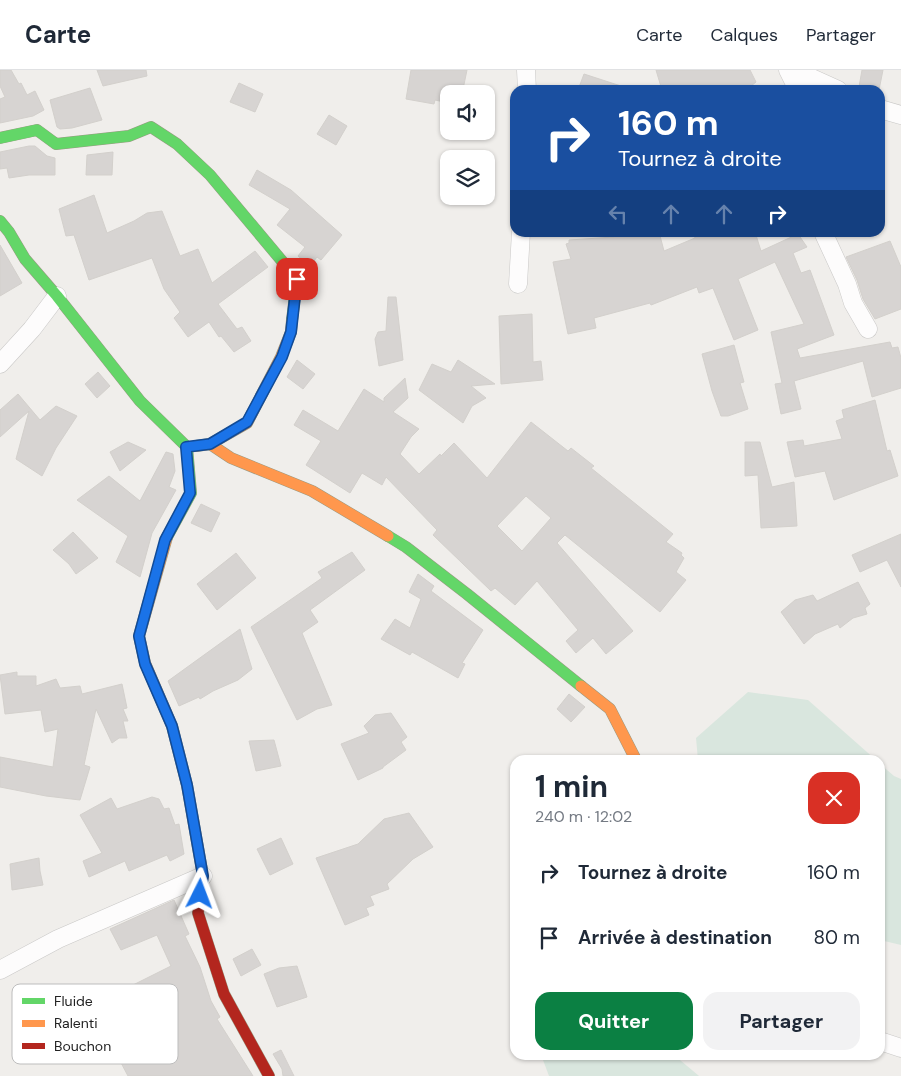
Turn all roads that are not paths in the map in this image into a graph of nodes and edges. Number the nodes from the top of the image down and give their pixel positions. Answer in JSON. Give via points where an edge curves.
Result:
{"nodes":[{"id":1,"x":526,"y":70,"type":"edge"},
{"id":2,"x":788,"y":70,"type":"edge"},
{"id":3,"x":794,"y":70,"type":"edge"},
{"id":4,"x":527,"y":85,"type":"edge"},
{"id":5,"x":796,"y":85,"type":"edge"},
{"id":6,"x":827,"y":85,"type":"edge"},
{"id":7,"x":885,"y":110,"type":"edge"},
{"id":8,"x":901,"y":115,"type":"edge"},
{"id":9,"x":0,"y":138,"type":"edge"},
{"id":10,"x":0,"y":221,"type":"edge"},
{"id":11,"x":521,"y":237,"type":"edge"},
{"id":12,"x":825,"y":237,"type":"edge"},
{"id":13,"x":518,"y":284,"type":"dead end"},
{"id":14,"x":57,"y":296,"type":"junction"},
{"id":15,"x":868,"y":329,"type":"dead end"},
{"id":16,"x":0,"y":364,"type":"edge"},
{"id":17,"x":210,"y":444,"type":"junction"},
{"id":18,"x":186,"y":447,"type":"junction"},
{"id":19,"x":633,"y":755,"type":"edge"},
{"id":20,"x":203,"y":876,"type":"junction"},
{"id":21,"x":0,"y":970,"type":"edge"},
{"id":22,"x":885,"y":1043,"type":"edge"},
{"id":23,"x":901,"y":1048,"type":"edge"},
{"id":24,"x":269,"y":1076,"type":"edge"}],
"edges":[{"from":1,"to":4,"type":"street"},
{"from":2,"to":5,"type":"street"},
{"from":3,"to":6,"type":"street"},
{"from":7,"to":8,"type":"street"},
{"from":9,"to":17,"type":"street","via":[[37,130],[56,144],[128,136],[151,127],[176,143],[209,173],[297,279],[291,332],[282,357],[247,422]]},
{"from":10,"to":14,"type":"street","via":[[25,260]]},
{"from":11,"to":13,"type":"street"},
{"from":12,"to":15,"type":"street","via":[[853,304]]},
{"from":14,"to":16,"type":"street"},
{"from":14,"to":18,"type":"street","via":[[140,401]]},
{"from":17,"to":18,"type":"street"},
{"from":17,"to":19,"type":"street","via":[[231,458],[312,490],[406,546],[610,709]]},
{"from":18,"to":20,"type":"street","via":[[190,493],[165,540],[139,636],[145,664],[172,726],[187,785]]},
{"from":20,"to":21,"type":"street","via":[[58,939]]},
{"from":20,"to":24,"type":"street","via":[[198,913],[224,994]]},
{"from":22,"to":23,"type":"street"}]}
